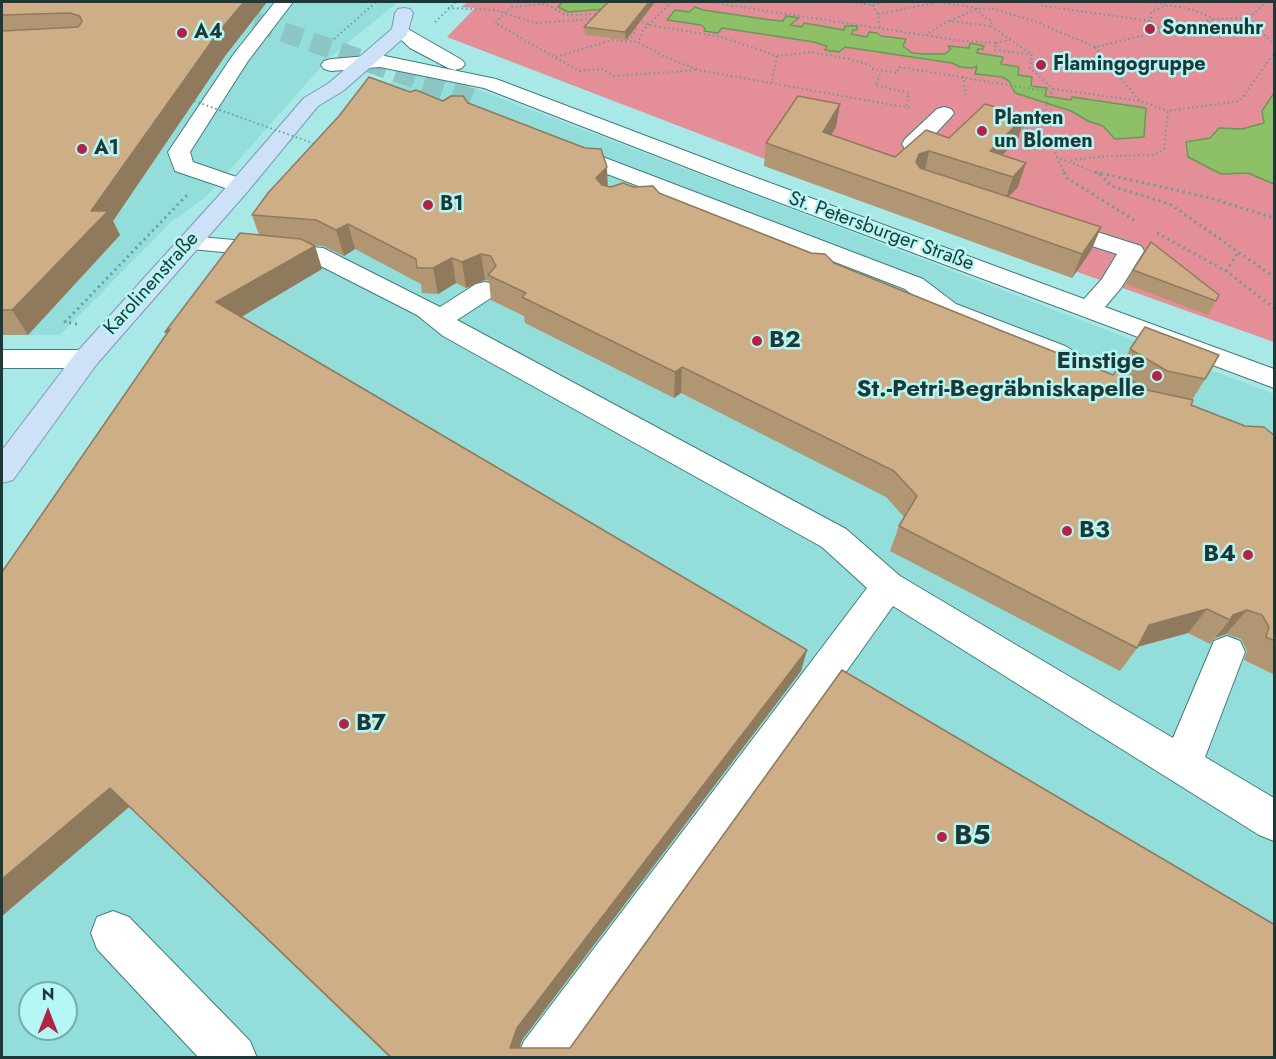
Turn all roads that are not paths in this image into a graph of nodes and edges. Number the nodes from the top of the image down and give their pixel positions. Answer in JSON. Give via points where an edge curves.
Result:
{"nodes":[{"id":1,"x":284,"y":2,"type":"edge"},
{"id":2,"x":419,"y":2,"type":"edge"},
{"id":3,"x":403,"y":22,"type":"junction"},
{"id":4,"x":383,"y":23,"type":"dead end"},
{"id":5,"x":352,"y":44,"type":"dead end"},
{"id":6,"x":371,"y":54,"type":"junction"},
{"id":7,"x":331,"y":65,"type":"junction"},
{"id":8,"x":484,"y":92,"type":"junction"},
{"id":9,"x":310,"y":102,"type":"junction"},
{"id":10,"x":944,"y":113,"type":"road end"},
{"id":11,"x":548,"y":143,"type":"edge"},
{"id":12,"x":913,"y":144,"type":"edge"},
{"id":13,"x":738,"y":178,"type":"junction"},
{"id":14,"x":644,"y":180,"type":"junction"},
{"id":15,"x":240,"y":186,"type":"junction"},
{"id":16,"x":620,"y":197,"type":"edge"},
{"id":17,"x":705,"y":204,"type":"junction"},
{"id":18,"x":1033,"y":219,"type":"edge"},
{"id":19,"x":189,"y":243,"type":"junction"},
{"id":20,"x":485,"y":290,"type":"dead end"},
{"id":21,"x":1089,"y":309,"type":"junction"},
{"id":22,"x":439,"y":319,"type":"junction"},
{"id":23,"x":2,"y":359,"type":"edge"},
{"id":24,"x":86,"y":359,"type":"junction"},
{"id":25,"x":1275,"y":379,"type":"edge"},
{"id":26,"x":1113,"y":388,"type":"edge"},
{"id":27,"x":2,"y":472,"type":"edge"},
{"id":28,"x":888,"y":586,"type":"junction"},
{"id":29,"x":1227,"y":652,"type":"edge"},
{"id":30,"x":1182,"y":765,"type":"junction"},
{"id":31,"x":1275,"y":821,"type":"edge"},
{"id":32,"x":113,"y":933,"type":"dead end"},
{"id":33,"x":233,"y":1058,"type":"edge"},
{"id":34,"x":541,"y":1058,"type":"edge"}],
"edges":[{"from":1,"to":15,"type":"street","via":[[240,59],[179,152],[183,166]]},
{"from":2,"to":3,"type":"main road"},
{"from":3,"to":4,"type":"main road"},
{"from":3,"to":6,"type":"main road","name":"Karolinenstraße"},
{"from":3,"to":8,"type":"street","name":"St. Petersburger Straße","via":[[429,51]]},
{"from":5,"to":7,"type":"main road","name":"Karolinenstraße"},
{"from":6,"to":7,"type":"street","name":"St. Petersburger Straße"},
{"from":6,"to":8,"type":"street","name":"St. Petersburger Straße"},
{"from":6,"to":9,"type":"main road","name":"Karolinenstraße","via":[[336,87]]},
{"from":7,"to":9,"type":"main road","name":"Karolinenstraße","via":[[314,85]]},
{"from":8,"to":13,"type":"street","name":"St. Petersburger Straße"},
{"from":8,"to":17,"type":"street","via":[[644,164]]},
{"from":9,"to":15,"type":"main road","name":"Karolinenstraße"},
{"from":10,"to":12,"type":"street"},
{"from":11,"to":14,"type":"street"},
{"from":13,"to":17,"type":"street"},
{"from":13,"to":21,"type":"street","name":"St. Petersburger Straße"},
{"from":14,"to":16,"type":"street"},
{"from":14,"to":17,"type":"street"},
{"from":15,"to":19,"type":"main road","name":"Karolinenstraße"},
{"from":17,"to":26,"type":"street","via":[[914,284],[947,310],[1055,352]]},
{"from":18,"to":21,"type":"street","via":[[1132,251]]},
{"from":19,"to":22,"type":"street","via":[[314,253]]},
{"from":19,"to":24,"type":"main road","name":"Karolinenstraße"},
{"from":20,"to":22,"type":"street"},
{"from":21,"to":25,"type":"street","name":"St. Petersburger Straße"},
{"from":22,"to":28,"type":"street","via":[[834,538]]},
{"from":23,"to":24,"type":"street"},
{"from":24,"to":27,"type":"main road","name":"Karolinenstraße"},
{"from":28,"to":30,"type":"street"},
{"from":28,"to":34,"type":"street"},
{"from":29,"to":30,"type":"street"},
{"from":30,"to":31,"type":"street"},
{"from":32,"to":33,"type":"street"}]}
